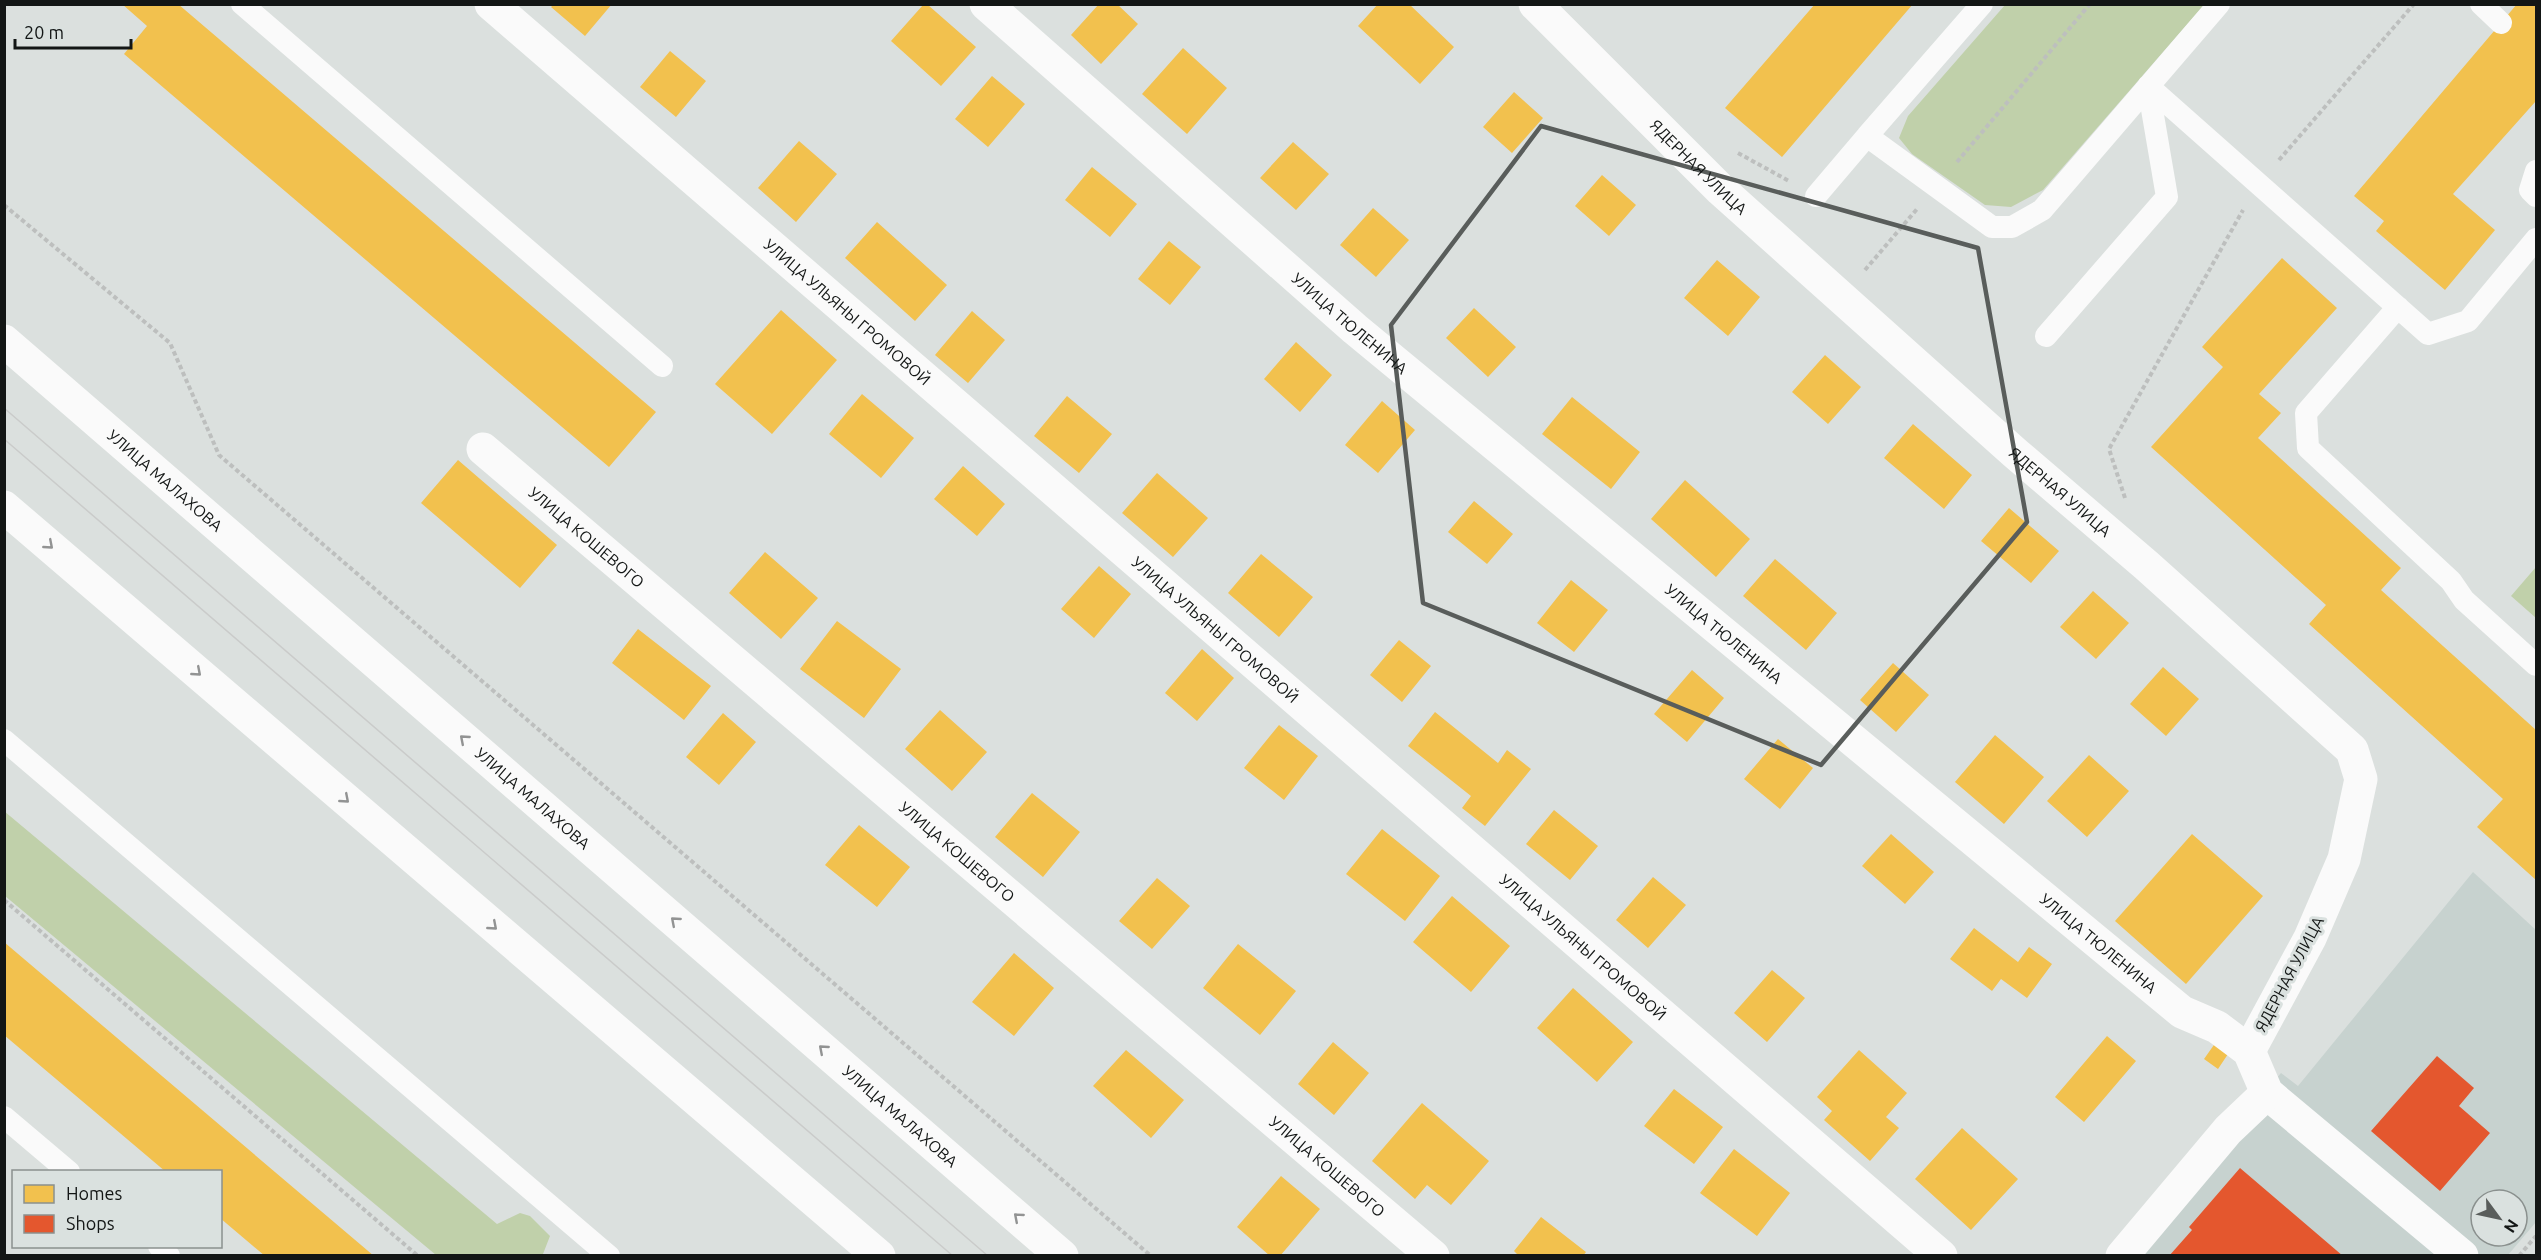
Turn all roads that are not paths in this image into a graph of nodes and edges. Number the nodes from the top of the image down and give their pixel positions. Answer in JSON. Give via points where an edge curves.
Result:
{"nodes":[{"id":1,"x":242,"y":4,"type":"edge"},
{"id":2,"x":490,"y":4,"type":"edge"},
{"id":3,"x":986,"y":4,"type":"edge"},
{"id":4,"x":1535,"y":4,"type":"edge"},
{"id":5,"x":1982,"y":4,"type":"edge"},
{"id":6,"x":2219,"y":4,"type":"edge"},
{"id":7,"x":2481,"y":4,"type":"edge"},
{"id":8,"x":2501,"y":23,"type":"dead end"},
{"id":9,"x":2148,"y":86,"type":"junction"},
{"id":10,"x":1867,"y":136,"type":"junction"},
{"id":11,"x":2536,"y":171,"type":"edge"},
{"id":12,"x":1816,"y":195,"type":"dead end"},
{"id":13,"x":2536,"y":196,"type":"edge"},
{"id":14,"x":2536,"y":239,"type":"edge"},
{"id":15,"x":2398,"y":307,"type":"junction"},
{"id":16,"x":2046,"y":336,"type":"dead end"},
{"id":17,"x":4,"y":341,"type":"edge"},
{"id":18,"x":662,"y":366,"type":"dead end"},
{"id":19,"x":483,"y":449,"type":"dead end"},
{"id":20,"x":4,"y":507,"type":"edge"},
{"id":21,"x":2536,"y":664,"type":"edge"},
{"id":22,"x":4,"y":740,"type":"edge"},
{"id":23,"x":2248,"y":1051,"type":"junction"},
{"id":24,"x":2267,"y":1093,"type":"junction"},
{"id":25,"x":4,"y":1117,"type":"edge"},
{"id":26,"x":67,"y":1170,"type":"edge"},
{"id":27,"x":594,"y":1251,"type":"edge"},
{"id":28,"x":879,"y":1256,"type":"edge"},
{"id":29,"x":1062,"y":1256,"type":"edge"},
{"id":30,"x":1432,"y":1256,"type":"edge"},
{"id":31,"x":1941,"y":1256,"type":"edge"},
{"id":32,"x":2121,"y":1256,"type":"edge"},
{"id":33,"x":2462,"y":1256,"type":"edge"}],
"edges":[{"from":1,"to":18,"type":"lane"},
{"from":2,"to":31,"type":"street","name":"УЛИЦА УЛЬЯНЫ ГРОМОВОЙ"},
{"from":3,"to":23,"type":"street","name":"УЛИЦА ТЮЛЕНИНА","via":[[1355,328],[2182,1012],[2217,1027]]},
{"from":4,"to":23,"type":"street","name":"ЯДЕРНАЯ УЛИЦА","via":[[1721,190],[2352,750],[2361,778],[2344,859],[2310,938]]},
{"from":5,"to":10,"type":"lane"},
{"from":6,"to":9,"type":"lane"},
{"from":7,"to":8,"type":"lane"},
{"from":9,"to":10,"type":"lane","via":[[2042,210],[2012,227],[1992,227]]},
{"from":9,"to":15,"type":"lane"},
{"from":9,"to":16,"type":"lane","via":[[2167,197]]},
{"from":10,"to":12,"type":"lane"},
{"from":11,"to":13,"type":"lane","via":[[2530,190]]},
{"from":14,"to":15,"type":"lane","via":[[2468,321],[2428,334]]},
{"from":15,"to":21,"type":"lane","via":[[2306,413],[2308,448],[2451,581],[2464,600]]},
{"from":29,"to":17,"type":"street","name":"УЛИЦА МАЛАХОВА","one_way":true},
{"from":19,"to":30,"type":"street","name":"УЛИЦА КОШЕВОГО"},
{"from":20,"to":28,"type":"street","one_way":true},
{"from":22,"to":27,"type":"lane"},
{"from":23,"to":24,"type":"street","name":"УЛИЦА ТЮЛЕНИНА"},
{"from":24,"to":32,"type":"street","via":[[2228,1130]]},
{"from":24,"to":33,"type":"street","name":"УЛИЦА ТЮЛЕНИНА"},
{"from":25,"to":26,"type":"lane"}]}
